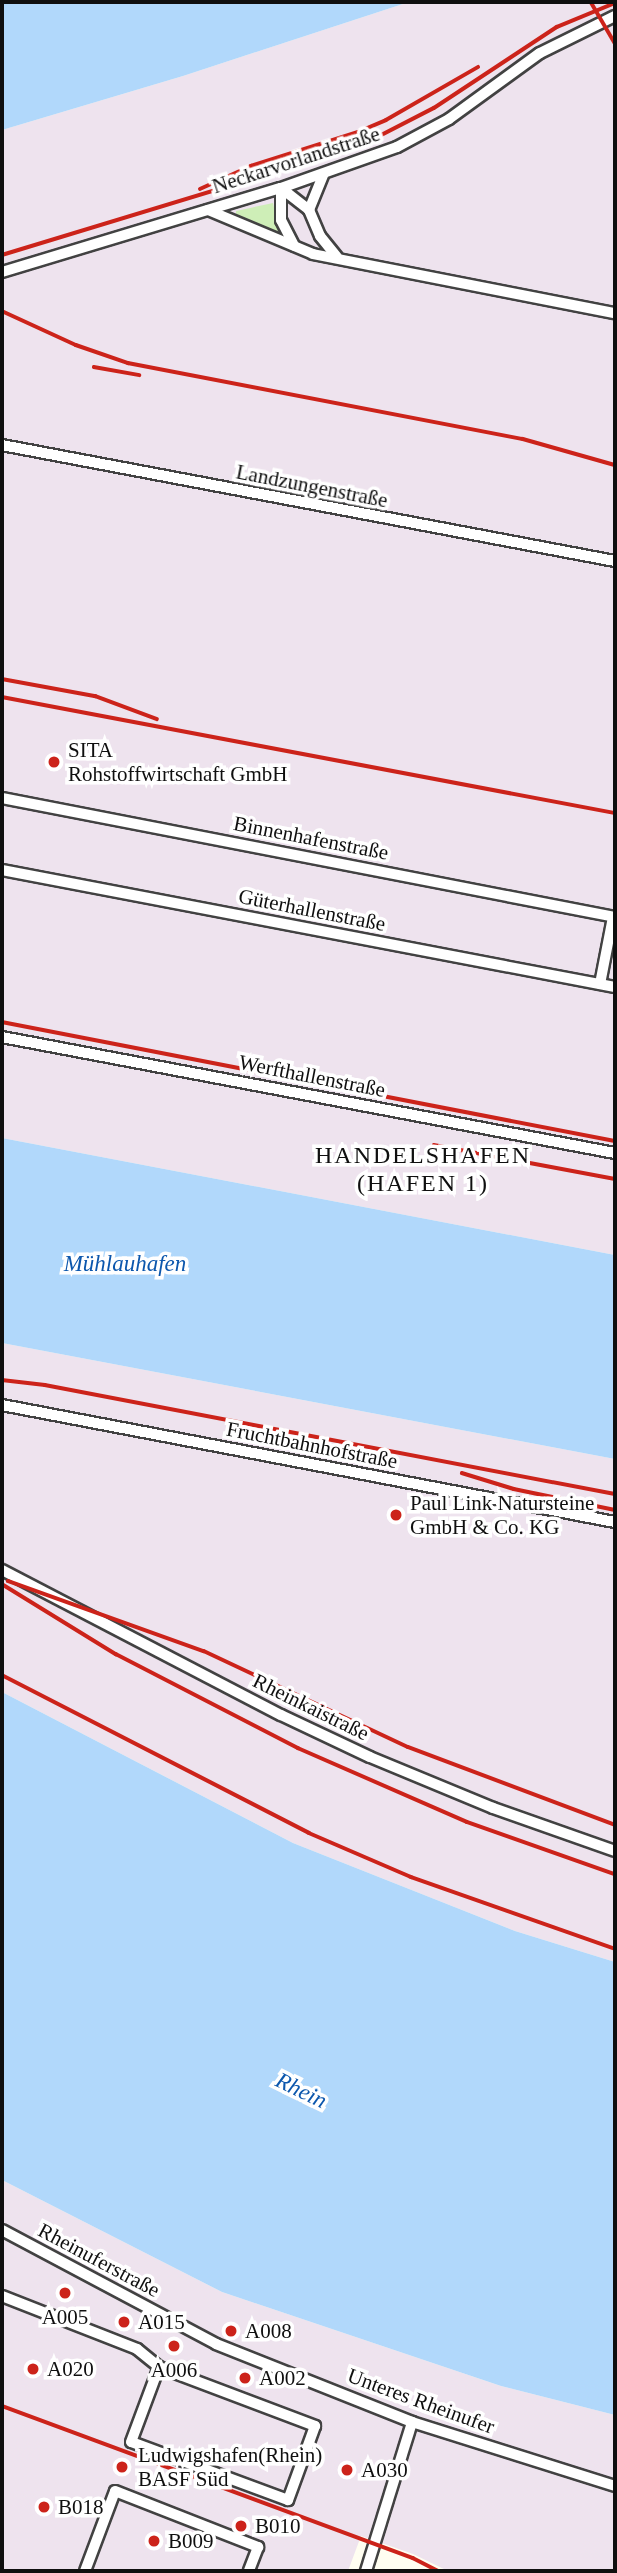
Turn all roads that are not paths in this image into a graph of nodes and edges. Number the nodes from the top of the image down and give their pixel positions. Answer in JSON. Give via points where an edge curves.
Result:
{"nodes":[{"id":1,"x":615,"y":16,"type":"edge"},
{"id":2,"x":323,"y":175,"type":"junction"},
{"id":3,"x":281,"y":188,"type":"junction"},
{"id":4,"x":208,"y":210,"type":"junction"},
{"id":5,"x":309,"y":210,"type":"junction"},
{"id":6,"x":294,"y":246,"type":"junction"},
{"id":7,"x":337,"y":257,"type":"junction"},
{"id":8,"x":2,"y":272,"type":"edge"},
{"id":9,"x":615,"y":313,"type":"edge"},
{"id":10,"x":2,"y":445,"type":"edge"},
{"id":11,"x":615,"y":561,"type":"edge"},
{"id":12,"x":2,"y":798,"type":"edge"},
{"id":13,"x":2,"y":870,"type":"edge"},
{"id":14,"x":614,"y":917,"type":"edge"},
{"id":15,"x":600,"y":984,"type":"junction"},
{"id":16,"x":615,"y":987,"type":"edge"},
{"id":17,"x":2,"y":1037,"type":"edge"},
{"id":18,"x":615,"y":1153,"type":"edge"},
{"id":19,"x":2,"y":1405,"type":"edge"},
{"id":20,"x":615,"y":1522,"type":"edge"},
{"id":21,"x":2,"y":1570,"type":"edge"},
{"id":22,"x":615,"y":1851,"type":"edge"},
{"id":23,"x":2,"y":2230,"type":"edge"},
{"id":24,"x":2,"y":2296,"type":"edge"},
{"id":25,"x":216,"y":2344,"type":"joint"},
{"id":26,"x":159,"y":2367,"type":"junction"},
{"id":27,"x":412,"y":2422,"type":"junction"},
{"id":28,"x":615,"y":2486,"type":"edge"},
{"id":29,"x":85,"y":2571,"type":"edge"},
{"id":30,"x":249,"y":2571,"type":"edge"},
{"id":31,"x":366,"y":2571,"type":"edge"}],
"edges":[{"from":1,"to":2,"type":"street","name":"Neckarvorlandstraße","via":[[540,53],[449,119],[397,147]]},
{"from":2,"to":3,"type":"street","name":"Neckarvorlandstraße"},
{"from":2,"to":5,"type":"street"},
{"from":3,"to":4,"type":"street","name":"Neckarvorlandstraße"},
{"from":3,"to":5,"type":"street"},
{"from":3,"to":6,"type":"street","via":[[281,220]]},
{"from":4,"to":6,"type":"street"},
{"from":4,"to":8,"type":"street","name":"Neckarvorlandstraße"},
{"from":5,"to":7,"type":"street","via":[[320,236]]},
{"from":6,"to":7,"type":"street"},
{"from":7,"to":9,"type":"street"},
{"from":10,"to":11,"type":"street","name":"Landzungenstraße"},
{"from":12,"to":14,"type":"street","name":"Binnenhafenstraße"},
{"from":13,"to":15,"type":"street","name":"Güterhallenstraße"},
{"from":14,"to":15,"type":"street","name":"Binnenhafenstraße"},
{"from":15,"to":16,"type":"street","name":"Güterhallenstraße"},
{"from":17,"to":18,"type":"street","name":"Werfthallenstraße"},
{"from":19,"to":20,"type":"street","name":"Fruchtbahnhofstraße"},
{"from":21,"to":22,"type":"street","name":"Rheinkaistraße","via":[[370,1757],[493,1808]]},
{"from":23,"to":25,"type":"street","name":"Rheinuferstraße"},
{"from":24,"to":26,"type":"street","via":[[137,2349]]},
{"from":25,"to":27,"type":"street","name":"Unteres Rheinufer"},
{"from":26,"to":26,"type":"street","via":[[315,2426],[288,2500],[131,2442]]},
{"from":27,"to":28,"type":"street","name":"Unteres Rheinufer"},
{"from":27,"to":31,"type":"street"},
{"from":29,"to":30,"type":"street","via":[[115,2491],[258,2547]]}]}
